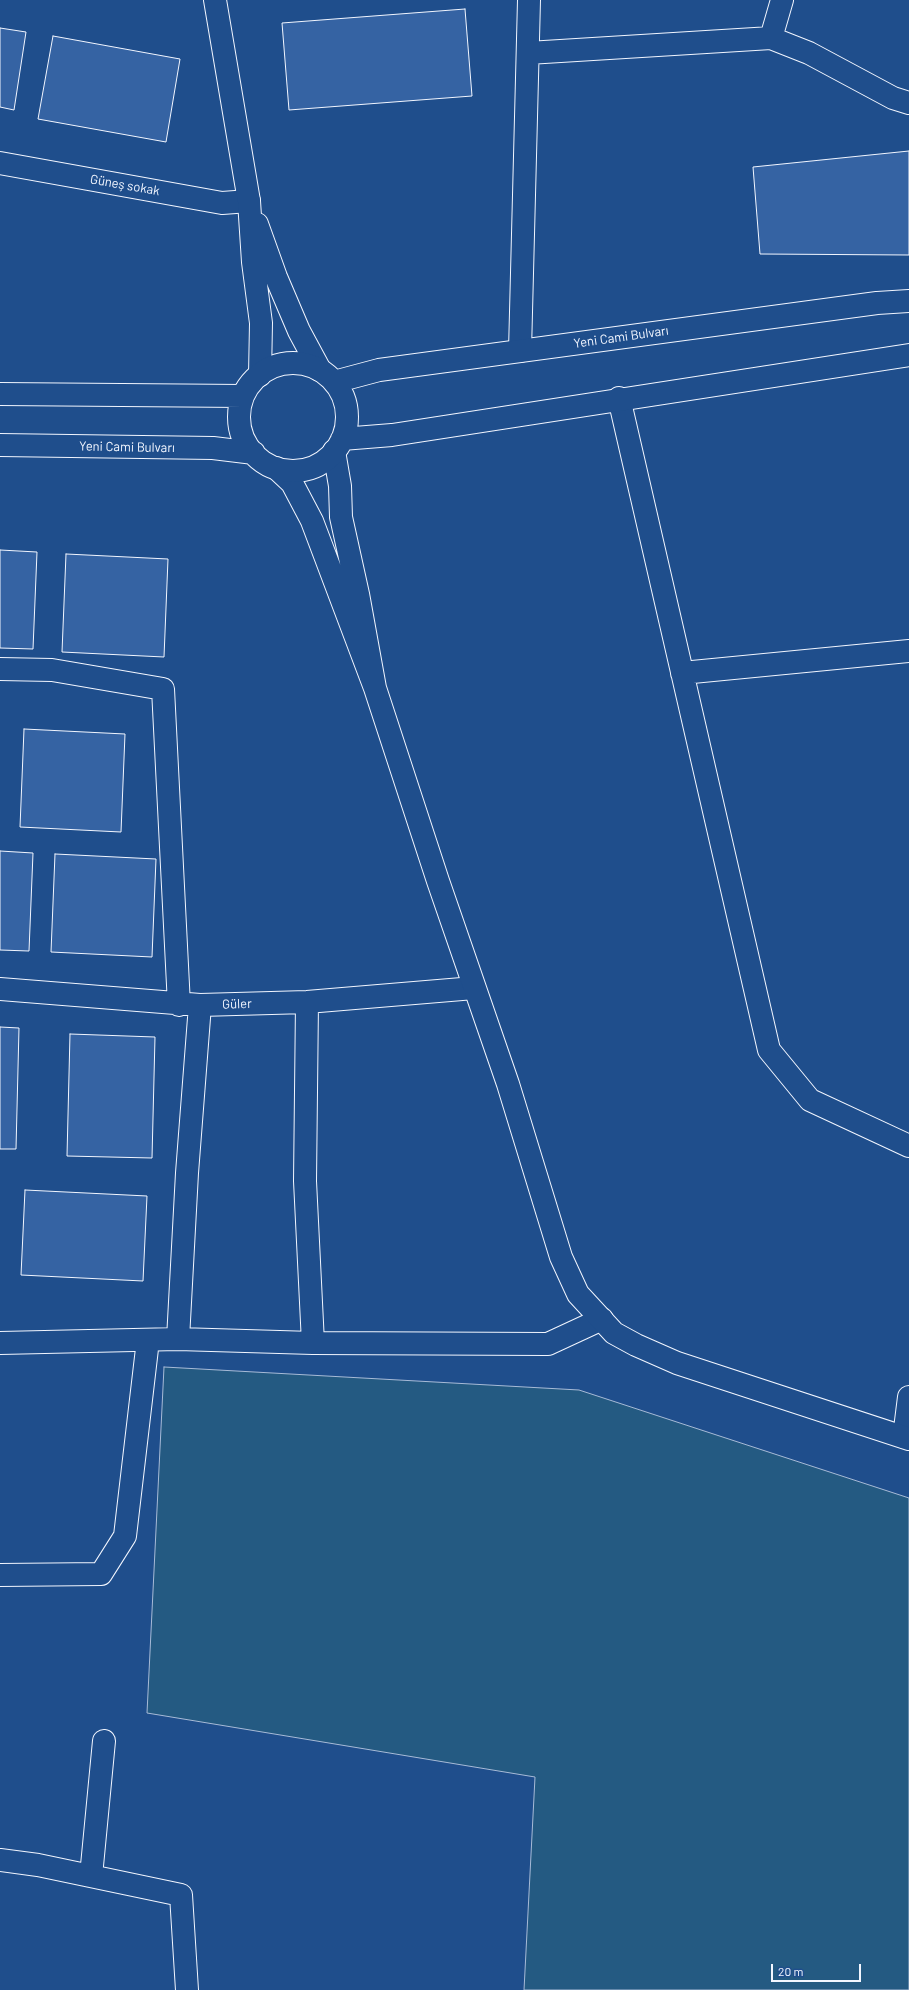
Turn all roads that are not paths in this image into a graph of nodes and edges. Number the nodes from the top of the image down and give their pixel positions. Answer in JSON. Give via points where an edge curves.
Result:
{"nodes":[{"id":1,"x":215,"y":0,"type":"edge"},
{"id":2,"x":529,"y":0,"type":"edge"},
{"id":3,"x":782,"y":0,"type":"edge"},
{"id":4,"x":771,"y":38,"type":"junction"},
{"id":5,"x":528,"y":53,"type":"junction"},
{"id":6,"x":909,"y":103,"type":"edge"},
{"id":7,"x":0,"y":163,"type":"edge"},
{"id":8,"x":249,"y":201,"type":"junction"},
{"id":9,"x":909,"y":301,"type":"edge"},
{"id":10,"x":520,"y":351,"type":"junction"},
{"id":11,"x":909,"y":355,"type":"edge"},
{"id":12,"x":260,"y":375,"type":"junction"},
{"id":13,"x":327,"y":376,"type":"junction"},
{"id":14,"x":0,"y":394,"type":"edge"},
{"id":15,"x":243,"y":396,"type":"junction"},
{"id":16,"x":619,"y":398,"type":"junction"},
{"id":17,"x":0,"y":445,"type":"edge"},
{"id":18,"x":338,"y":445,"type":"junction"},
{"id":19,"x":254,"y":453,"type":"junction"},
{"id":20,"x":276,"y":468,"type":"junction"},
{"id":21,"x":909,"y":651,"type":"edge"},
{"id":22,"x":0,"y":668,"type":"edge"},
{"id":23,"x":682,"y":673,"type":"junction"},
{"id":24,"x":375,"y":688,"type":"junction"},
{"id":25,"x":474,"y":988,"type":"junction"},
{"id":26,"x":0,"y":989,"type":"edge"},
{"id":27,"x":308,"y":1002,"type":"junction"},
{"id":28,"x":179,"y":1005,"type":"junction"},
{"id":29,"x":200,"y":1005,"type":"junction"},
{"id":30,"x":909,"y":1146,"type":"edge"},
{"id":31,"x":602,"y":1319,"type":"junction"},
{"id":32,"x":178,"y":1339,"type":"junction"},
{"id":33,"x":148,"y":1340,"type":"junction"},
{"id":34,"x":0,"y":1343,"type":"edge"},
{"id":35,"x":313,"y":1343,"type":"junction"},
{"id":36,"x":909,"y":1397,"type":"edge"},
{"id":37,"x":906,"y":1438,"type":"edge"},
{"id":38,"x":0,"y":1575,"type":"edge"},
{"id":39,"x":104,"y":1741,"type":"dead end"},
{"id":40,"x":0,"y":1860,"type":"edge"},
{"id":41,"x":91,"y":1876,"type":"junction"},
{"id":42,"x":187,"y":1990,"type":"edge"}],
"edges":[{"from":1,"to":8,"type":"street"},
{"from":2,"to":5,"type":"street"},
{"from":3,"to":4,"type":"street"},
{"from":4,"to":5,"type":"street"},
{"from":4,"to":6,"type":"street","via":[[809,53],[893,98]]},
{"from":5,"to":10,"type":"street"},
{"from":7,"to":8,"type":"street","name":"Güneş sokak","via":[[222,203]]},
{"from":8,"to":12,"type":"street","via":[[261,323]]},
{"from":8,"to":13,"type":"street","via":[[299,331]]},
{"from":9,"to":10,"type":"street","name":"Yeni Cami Bulvarı","via":[[877,303]]},
{"from":10,"to":13,"type":"street","name":"Yeni Cami Bulvarı"},
{"from":11,"to":16,"type":"street"},
{"from":12,"to":13,"type":"street","via":[[267,369],[284,363],[302,364]]},
{"from":12,"to":15,"type":"street","via":[[253,380]]},
{"from":13,"to":18,"type":"street","via":[[344,397],[347,415],[345,432]]},
{"from":14,"to":15,"type":"street"},
{"from":15,"to":19,"type":"street","via":[[239,414],[241,431],[248,447]]},
{"from":16,"to":18,"type":"street"},
{"from":16,"to":23,"type":"street"},
{"from":17,"to":19,"type":"street","name":"Yeni Cami Bulvarı","via":[[213,448]]},
{"from":18,"to":20,"type":"street","via":[[326,460],[310,468],[293,471]]},
{"from":18,"to":24,"type":"street","via":[[341,517]]},
{"from":19,"to":20,"type":"street","via":[[260,460]]},
{"from":20,"to":24,"type":"street","via":[[292,483],[312,521]]},
{"from":21,"to":23,"type":"street"},
{"from":22,"to":28,"type":"street","via":[[52,670],[163,689]]},
{"from":23,"to":30,"type":"street","via":[[769,1050],[810,1100]]},
{"from":24,"to":25,"type":"street"},
{"from":25,"to":27,"type":"street","name":"Güler"},
{"from":25,"to":31,"type":"street","via":[[508,1084],[561,1257],[578,1294]]},
{"from":26,"to":28,"type":"street","name":"Güler"},
{"from":27,"to":29,"type":"street","name":"Güler"},
{"from":27,"to":35,"type":"street","via":[[305,1181]]},
{"from":28,"to":29,"type":"street","name":"Güler"},
{"from":29,"to":32,"type":"street"},
{"from":31,"to":35,"type":"street","via":[[548,1344]]},
{"from":31,"to":37,"type":"street","via":[[614,1332],[636,1345],[677,1363]]},
{"from":32,"to":33,"type":"street"},
{"from":32,"to":35,"type":"street"},
{"from":33,"to":34,"type":"street"},
{"from":33,"to":38,"type":"street","via":[[125,1536],[117,1549],[101,1574]]},
{"from":36,"to":37,"type":"street"},
{"from":39,"to":41,"type":"street"},
{"from":40,"to":41,"type":"street"},
{"from":41,"to":42,"type":"street","via":[[181,1895]]}]}
